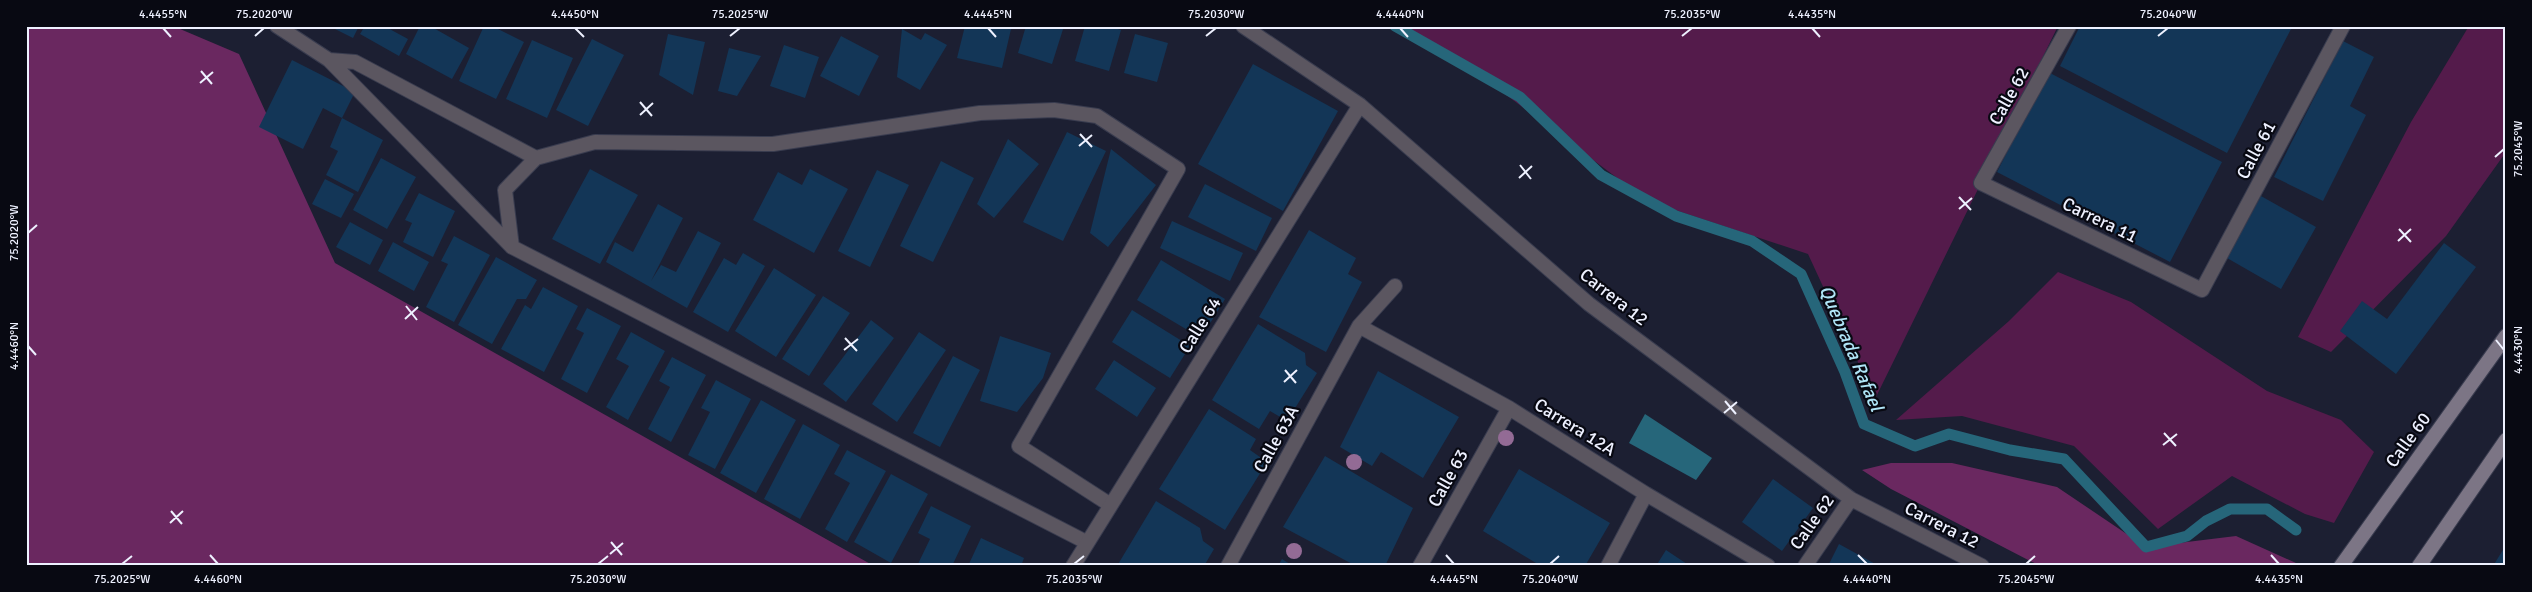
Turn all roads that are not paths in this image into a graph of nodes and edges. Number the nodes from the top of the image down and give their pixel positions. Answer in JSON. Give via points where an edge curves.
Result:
{"nodes":[{"id":1,"x":277,"y":26,"type":"edge"},
{"id":2,"x":1243,"y":26,"type":"edge"},
{"id":3,"x":2069,"y":26,"type":"edge"},
{"id":4,"x":2343,"y":26,"type":"edge"},
{"id":5,"x":329,"y":60,"type":"junction"},
{"id":6,"x":1360,"y":105,"type":"junction"},
{"id":7,"x":536,"y":158,"type":"junction"},
{"id":8,"x":1981,"y":183,"type":"joint"},
{"id":9,"x":512,"y":247,"type":"junction"},
{"id":10,"x":1395,"y":286,"type":"dead end"},
{"id":11,"x":2202,"y":290,"type":"joint"},
{"id":12,"x":1359,"y":326,"type":"junction"},
{"id":13,"x":2506,"y":336,"type":"edge"},
{"id":14,"x":1509,"y":408,"type":"junction"},
{"id":15,"x":2506,"y":440,"type":"edge"},
{"id":16,"x":1646,"y":494,"type":"junction"},
{"id":17,"x":1851,"y":499,"type":"junction"},
{"id":18,"x":1109,"y":504,"type":"junction"},
{"id":19,"x":1086,"y":542,"type":"junction"},
{"id":20,"x":1073,"y":566,"type":"edge"},
{"id":21,"x":1228,"y":566,"type":"edge"},
{"id":22,"x":1420,"y":566,"type":"edge"},
{"id":23,"x":1608,"y":566,"type":"edge"},
{"id":24,"x":1768,"y":566,"type":"edge"},
{"id":25,"x":1805,"y":566,"type":"edge"},
{"id":26,"x":1982,"y":566,"type":"edge"},
{"id":27,"x":2341,"y":566,"type":"edge"},
{"id":28,"x":2419,"y":566,"type":"edge"}],
"edges":[{"from":1,"to":5,"type":"street"},
{"from":2,"to":6,"type":"street","name":"Carrera 12"},
{"from":3,"to":8,"type":"street","name":"Calle 62"},
{"from":4,"to":11,"type":"street","name":"Calle 61"},
{"from":5,"to":7,"type":"street","via":[[355,62]]},
{"from":5,"to":9,"type":"street"},
{"from":6,"to":17,"type":"street","name":"Carrera 12","via":[[1590,304]]},
{"from":6,"to":18,"type":"street","name":"Calle 64"},
{"from":7,"to":9,"type":"street","via":[[506,190]]},
{"from":7,"to":18,"type":"street","via":[[595,142],[773,144],[980,113],[1054,110],[1097,116],[1178,169],[1019,446]]},
{"from":8,"to":11,"type":"street","name":"Carrera 11"},
{"from":9,"to":19,"type":"street"},
{"from":10,"to":12,"type":"street","name":"Calle 63A"},
{"from":12,"to":14,"type":"street","name":"Carrera 12A"},
{"from":12,"to":21,"type":"street","name":"Calle 63A"},
{"from":13,"to":27,"type":"main road","name":"Calle 60"},
{"from":14,"to":16,"type":"street","name":"Carrera 12A"},
{"from":14,"to":22,"type":"street","name":"Calle 63"},
{"from":15,"to":28,"type":"main road"},
{"from":16,"to":23,"type":"street"},
{"from":16,"to":24,"type":"street","name":"Carrera 12A"},
{"from":17,"to":25,"type":"street","name":"Calle 62"},
{"from":17,"to":26,"type":"street","name":"Carrera 12"},
{"from":18,"to":19,"type":"street","name":"Calle 64"},
{"from":19,"to":20,"type":"street","name":"Calle 64"}]}
